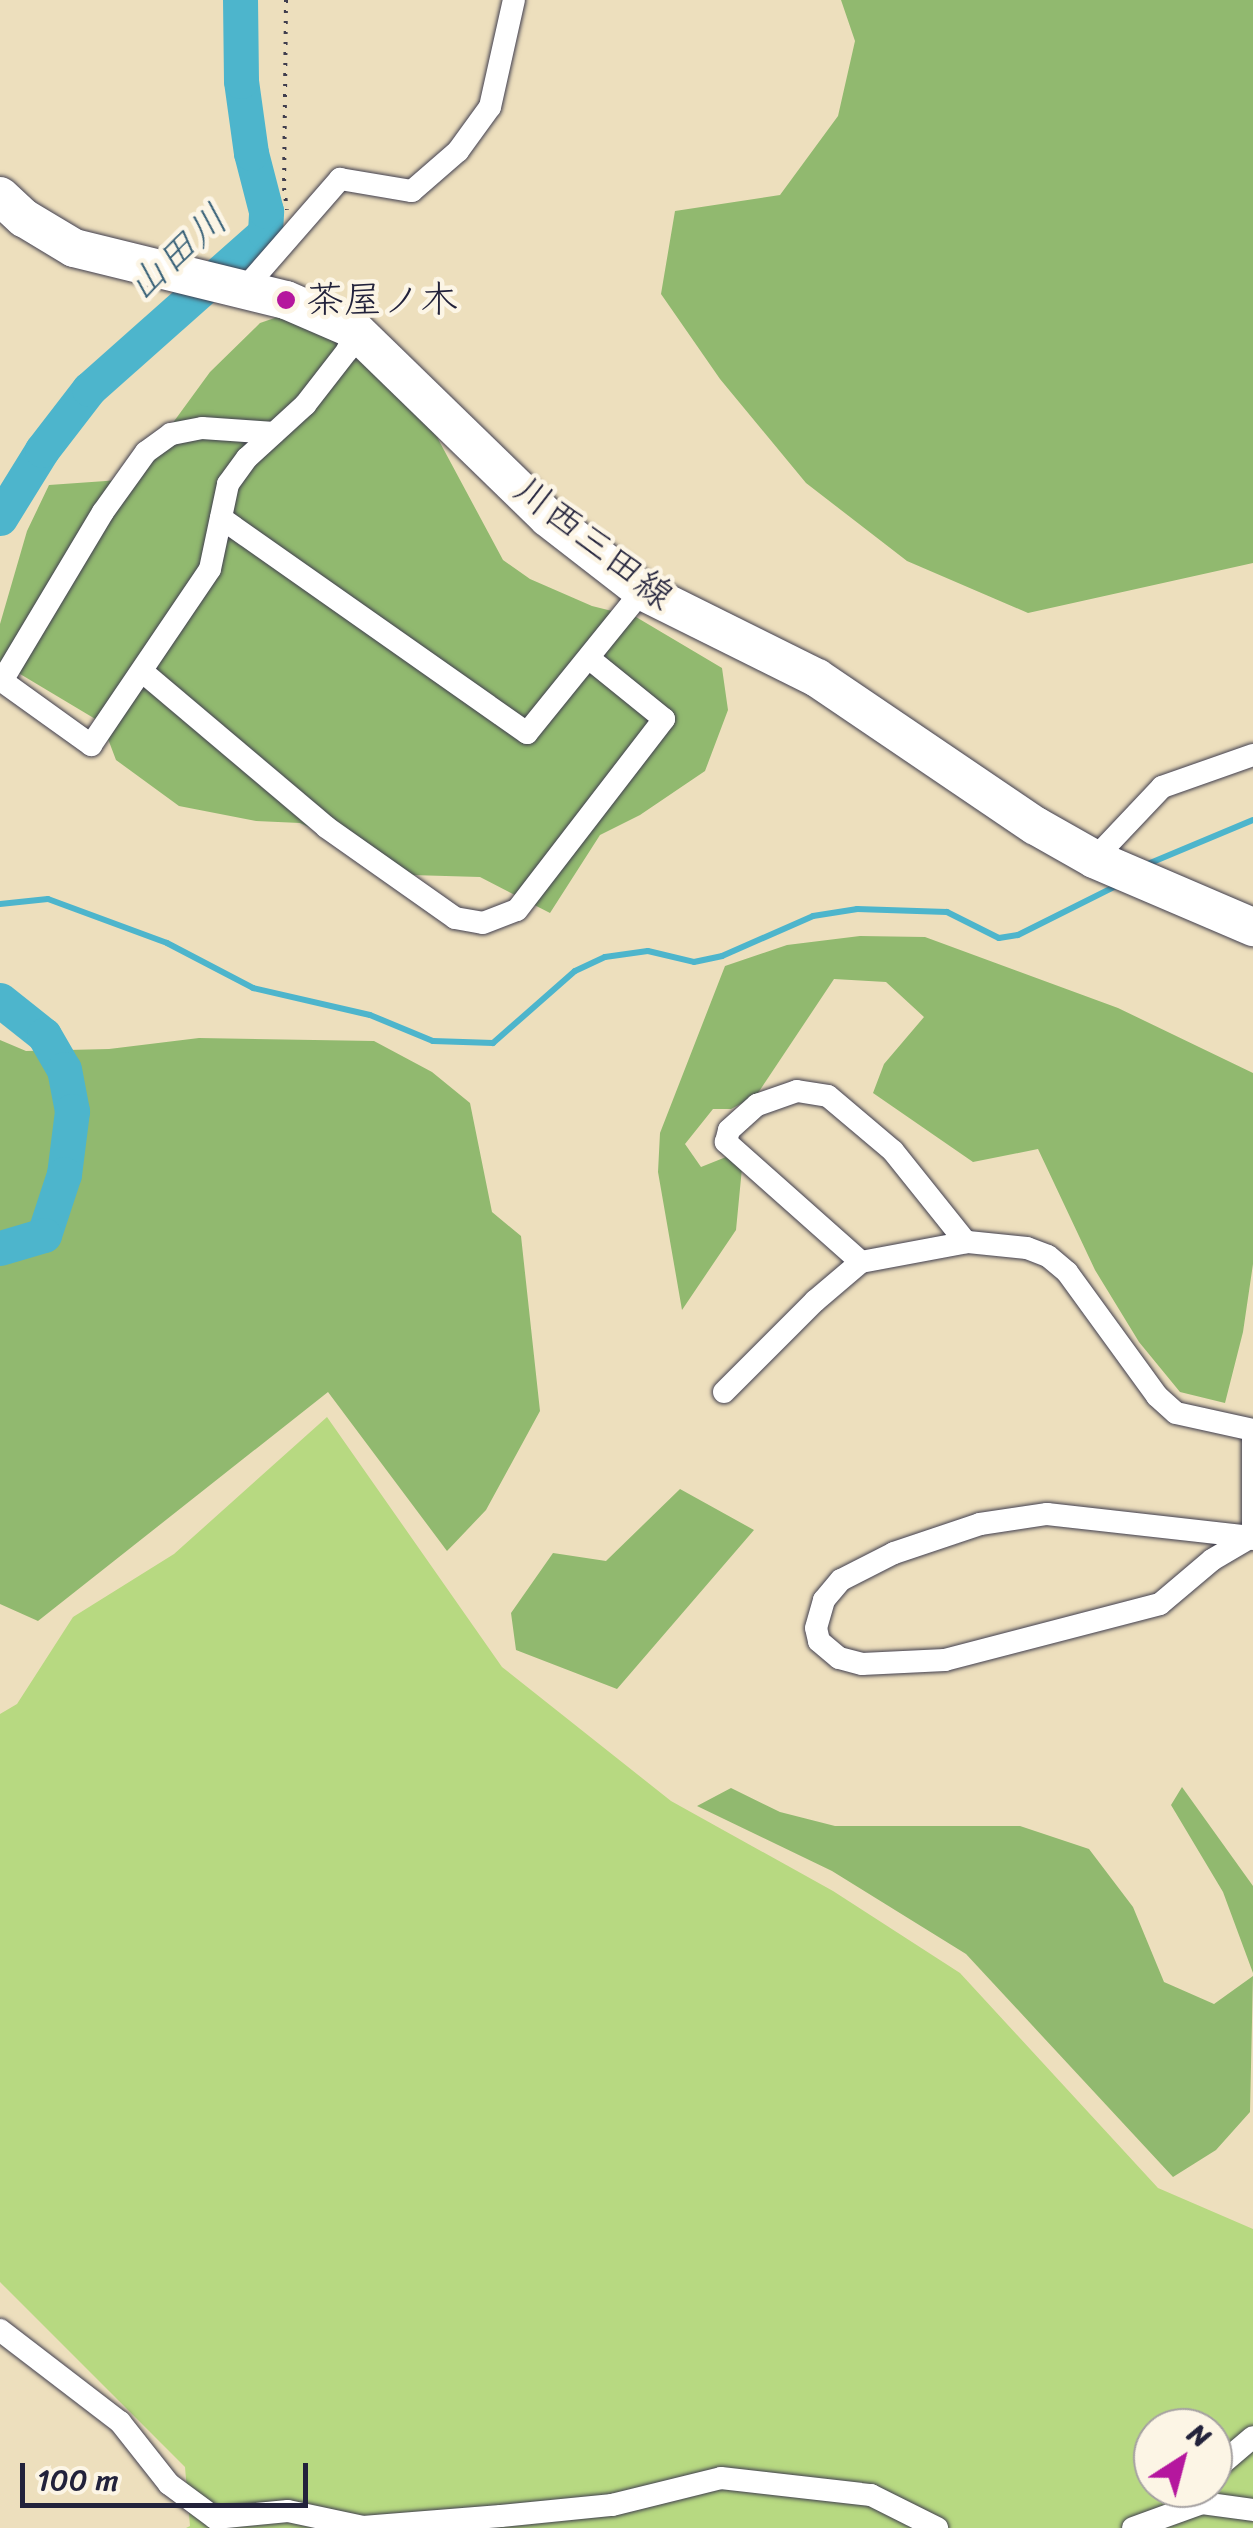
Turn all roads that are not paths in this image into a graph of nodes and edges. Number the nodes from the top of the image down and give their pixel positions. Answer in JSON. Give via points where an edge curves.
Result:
{"nodes":[{"id":1,"x":514,"y":0,"type":"edge"},
{"id":2,"x":0,"y":196,"type":"edge"},
{"id":3,"x":223,"y":284,"type":"junction"},
{"id":4,"x":355,"y":330,"type":"junction"},
{"id":5,"x":274,"y":433,"type":"junction"},
{"id":6,"x":221,"y":518,"type":"junction"},
{"id":7,"x":642,"y":591,"type":"junction"},
{"id":8,"x":590,"y":659,"type":"junction"},
{"id":9,"x":144,"y":673,"type":"junction"},
{"id":10,"x":1253,"y":755,"type":"edge"},
{"id":11,"x":1117,"y":869,"type":"junction"},
{"id":12,"x":1253,"y":927,"type":"edge"},
{"id":13,"x":966,"y":1242,"type":"junction"},
{"id":14,"x":862,"y":1262,"type":"junction"},
{"id":15,"x":724,"y":1392,"type":"dead end"},
{"id":16,"x":1253,"y":1430,"type":"edge"},
{"id":17,"x":1253,"y":1439,"type":"edge"},
{"id":18,"x":1252,"y":1538,"type":"edge"},
{"id":19,"x":0,"y":2330,"type":"edge"},
{"id":20,"x":1253,"y":2437,"type":"edge"},
{"id":21,"x":1233,"y":2454,"type":"edge"},
{"id":22,"x":1168,"y":2508,"type":"edge"},
{"id":23,"x":1253,"y":2510,"type":"edge"},
{"id":24,"x":1159,"y":2515,"type":"junction"},
{"id":25,"x":922,"y":2525,"type":"edge"},
{"id":26,"x":1133,"y":2528,"type":"edge"}],
"edges":[{"from":1,"to":3,"type":"street","via":[[490,107],[458,151],[412,191],[340,180],[291,231]]},
{"from":2,"to":3,"type":"main road","name":"川西三田線","via":[[74,248]]},
{"from":3,"to":4,"type":"main road","name":"川西三田線"},
{"from":4,"to":5,"type":"street","via":[[305,405]]},
{"from":4,"to":7,"type":"main road","name":"川西三田線","via":[[548,518]]},
{"from":5,"to":6,"type":"street","via":[[228,484]]},
{"from":5,"to":9,"type":"street","via":[[202,428],[170,434],[146,452],[2,681],[91,746]]},
{"from":6,"to":8,"type":"street","via":[[527,733]]},
{"from":6,"to":9,"type":"street","via":[[210,570]]},
{"from":7,"to":8,"type":"street"},
{"from":7,"to":11,"type":"main road","name":"川西三田線","via":[[817,678],[1036,826]]},
{"from":8,"to":9,"type":"street","via":[[664,719],[516,910],[482,923],[455,918],[340,837]]},
{"from":10,"to":11,"type":"street","via":[[1162,787]]},
{"from":11,"to":12,"type":"main road","name":"川西三田線"},
{"from":13,"to":14,"type":"street"},
{"from":13,"to":14,"type":"street","via":[[893,1151],[828,1096],[797,1091],[757,1105],[729,1130],[726,1142]]},
{"from":13,"to":16,"type":"street","via":[[1048,1256],[1176,1413]]},
{"from":14,"to":15,"type":"street"},
{"from":17,"to":18,"type":"street"},
{"from":18,"to":18,"type":"street","via":[[1212,1560],[1160,1604],[946,1660],[862,1664],[839,1658],[819,1641],[816,1628],[824,1600],[841,1580],[980,1524],[1086,1515]]},
{"from":19,"to":25,"type":"street","via":[[120,2422],[169,2484],[215,2518],[288,2511],[362,2526],[501,2516],[612,2505],[721,2478],[871,2495]]},
{"from":20,"to":21,"type":"street"},
{"from":22,"to":24,"type":"street"},
{"from":23,"to":24,"type":"street","via":[[1202,2503]]},
{"from":24,"to":26,"type":"street"}]}
